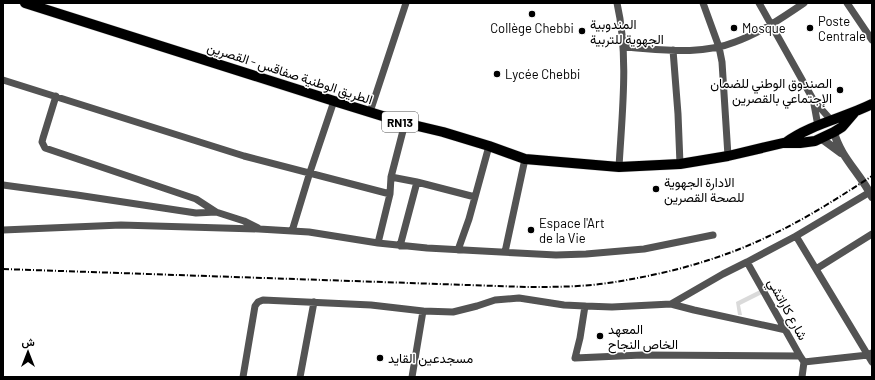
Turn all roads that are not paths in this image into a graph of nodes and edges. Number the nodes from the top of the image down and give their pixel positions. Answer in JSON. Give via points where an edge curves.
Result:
{"nodes":[{"id":1,"x":26,"y":3,"type":"edge"},
{"id":2,"x":406,"y":3,"type":"edge"},
{"id":3,"x":617,"y":3,"type":"edge"},
{"id":4,"x":703,"y":3,"type":"edge"},
{"id":5,"x":759,"y":3,"type":"edge"},
{"id":6,"x":804,"y":3,"type":"edge"},
{"id":7,"x":847,"y":3,"type":"edge"},
{"id":8,"x":772,"y":24,"type":"junction"},
{"id":9,"x":872,"y":40,"type":"edge"},
{"id":10,"x":623,"y":47,"type":"junction"},
{"id":11,"x":719,"y":47,"type":"junction"},
{"id":12,"x":673,"y":50,"type":"junction"},
{"id":13,"x":3,"y":80,"type":"edge"},
{"id":14,"x":56,"y":96,"type":"junction"},
{"id":15,"x":334,"y":101,"type":"junction"},
{"id":16,"x":814,"y":101,"type":"junction"},
{"id":17,"x":872,"y":104,"type":"edge"},
{"id":18,"x":370,"y":112,"type":"junction"},
{"id":19,"x":854,"y":113,"type":"junction"},
{"id":20,"x":831,"y":120,"type":"junction"},
{"id":21,"x":405,"y":123,"type":"junction"},
{"id":22,"x":818,"y":126,"type":"junction"},
{"id":23,"x":834,"y":132,"type":"junction"},
{"id":24,"x":822,"y":139,"type":"junction"},
{"id":25,"x":785,"y":143,"type":"junction"},
{"id":26,"x":489,"y":146,"type":"junction"},
{"id":27,"x":728,"y":156,"type":"junction"},
{"id":28,"x":844,"y":156,"type":"junction"},
{"id":29,"x":525,"y":159,"type":"junction"},
{"id":30,"x":680,"y":164,"type":"junction"},
{"id":31,"x":619,"y":167,"type":"junction"},
{"id":32,"x":310,"y":172,"type":"junction"},
{"id":33,"x":392,"y":177,"type":"junction"},
{"id":34,"x":417,"y":182,"type":"junction"},
{"id":35,"x":3,"y":185,"type":"edge"},
{"id":36,"x":390,"y":194,"type":"junction"},
{"id":37,"x":871,"y":195,"type":"edge"},
{"id":38,"x":475,"y":197,"type":"junction"},
{"id":39,"x":216,"y":212,"type":"junction"},
{"id":40,"x":259,"y":229,"type":"junction"},
{"id":41,"x":3,"y":230,"type":"edge"},
{"id":42,"x":292,"y":231,"type":"junction"},
{"id":43,"x":872,"y":234,"type":"edge"},
{"id":44,"x":712,"y":235,"type":"dead end"},
{"id":45,"x":796,"y":236,"type":"junction"},
{"id":46,"x":378,"y":243,"type":"junction"},
{"id":47,"x":400,"y":246,"type":"junction"},
{"id":48,"x":458,"y":250,"type":"junction"},
{"id":49,"x":505,"y":252,"type":"junction"},
{"id":50,"x":747,"y":262,"type":"junction"},
{"id":51,"x":816,"y":269,"type":"junction"},
{"id":52,"x":314,"y":302,"type":"junction"},
{"id":53,"x":671,"y":304,"type":"junction"},
{"id":54,"x":584,"y":306,"type":"junction"},
{"id":55,"x":423,"y":311,"type":"junction"},
{"id":56,"x":786,"y":330,"type":"junction"},
{"id":57,"x":870,"y":354,"type":"edge"},
{"id":58,"x":802,"y":359,"type":"junction"},
{"id":59,"x":872,"y":362,"type":"edge"},
{"id":60,"x":243,"y":377,"type":"edge"},
{"id":61,"x":300,"y":377,"type":"edge"},
{"id":62,"x":412,"y":377,"type":"edge"},
{"id":63,"x":802,"y":377,"type":"edge"}],
"edges":[{"from":1,"to":15,"type":"main road","name":"الطريق الوطنية صفاقس - القصرين","number":"RN13"},
{"from":2,"to":18,"type":"street"},
{"from":3,"to":10,"type":"street"},
{"from":4,"to":11,"type":"street"},
{"from":5,"to":8,"type":"street"},
{"from":6,"to":8,"type":"street"},
{"from":7,"to":9,"type":"street"},
{"from":8,"to":11,"type":"street","via":[[734,43]]},
{"from":8,"to":16,"type":"street"},
{"from":10,"to":12,"type":"street"},
{"from":10,"to":31,"type":"street"},
{"from":11,"to":12,"type":"street"},
{"from":11,"to":27,"type":"street","via":[[724,73]]},
{"from":12,"to":30,"type":"street"},
{"from":13,"to":14,"type":"street"},
{"from":14,"to":32,"type":"street","via":[[244,156]]},
{"from":14,"to":39,"type":"street","via":[[42,142],[45,148],[196,199]]},
{"from":15,"to":18,"type":"main road","name":"الطريق الوطنية صفاقس - القصرين","number":"RN13"},
{"from":15,"to":32,"type":"street"},
{"from":16,"to":20,"type":"street"},
{"from":16,"to":22,"type":"street"},
{"from":17,"to":19,"type":"main road","name":"الطريق الوطنية صفاقس - القصرين"},
{"from":18,"to":21,"type":"main road","name":"الطريق الوطنية صفاقس - القصرين","number":"RN13"},
{"from":19,"to":20,"type":"main road","name":"الطريق الوطنية صفاقس - القصرين"},
{"from":19,"to":23,"type":"main road","name":"الطريق الوطنية صفاقس - القصرين"},
{"from":20,"to":22,"type":"main road","name":"الطريق الوطنية صفاقس - القصرين"},
{"from":20,"to":23,"type":"main road"},
{"from":21,"to":26,"type":"main road","name":"الطريق الوطنية صفاقس - القصرين","number":"RN13"},
{"from":21,"to":33,"type":"street"},
{"from":22,"to":24,"type":"main road"},
{"from":22,"to":25,"type":"main road","name":"الطريق الوطنية صفاقس - القصرين"},
{"from":23,"to":24,"type":"main road","name":"الطريق الوطنية صفاقس - القصرين"},
{"from":23,"to":28,"type":"street"},
{"from":24,"to":25,"type":"main road","name":"الطريق الوطنية صفاقس - القصرين"},
{"from":24,"to":28,"type":"street"},
{"from":25,"to":27,"type":"main road","name":"الطريق الوطنية صفاقس - القصرين","number":"RN13"},
{"from":26,"to":29,"type":"main road","name":"الطريق الوطنية صفاقس - القصرين","number":"RN13"},
{"from":26,"to":38,"type":"street"},
{"from":27,"to":30,"type":"main road","name":"الطريق الوطنية صفاقس - القصرين","number":"RN13"},
{"from":28,"to":37,"type":"street"},
{"from":29,"to":31,"type":"main road","name":"الطريق الوطنية صفاقس - القصرين","number":"RN13"},
{"from":29,"to":49,"type":"street"},
{"from":30,"to":31,"type":"main road","name":"الطريق الوطنية صفاقس - القصرين","number":"RN13"},
{"from":32,"to":36,"type":"street"},
{"from":32,"to":42,"type":"street"},
{"from":33,"to":34,"type":"street"},
{"from":33,"to":36,"type":"street"},
{"from":34,"to":38,"type":"street"},
{"from":34,"to":47,"type":"street"},
{"from":35,"to":39,"type":"street","via":[[196,213]]},
{"from":36,"to":46,"type":"street"},
{"from":37,"to":45,"type":"street"},
{"from":38,"to":48,"type":"street"},
{"from":39,"to":40,"type":"street"},
{"from":40,"to":41,"type":"street","via":[[121,225]]},
{"from":40,"to":42,"type":"street"},
{"from":42,"to":46,"type":"street"},
{"from":43,"to":51,"type":"street"},
{"from":44,"to":49,"type":"street","via":[[663,246],[618,252],[556,255]]},
{"from":45,"to":50,"type":"street"},
{"from":45,"to":51,"type":"street"},
{"from":46,"to":47,"type":"street"},
{"from":47,"to":48,"type":"street"},
{"from":48,"to":49,"type":"street"},
{"from":50,"to":53,"type":"street"},
{"from":50,"to":56,"type":"street","name":"شارع كاراتشي"},
{"from":51,"to":57,"type":"street"},
{"from":52,"to":55,"type":"street","via":[[394,306]]},
{"from":52,"to":60,"type":"street","via":[[258,302],[254,311]]},
{"from":52,"to":61,"type":"street"},
{"from":53,"to":54,"type":"street"},
{"from":53,"to":56,"type":"street"},
{"from":54,"to":55,"type":"street","via":[[519,298],[495,300],[453,312]]},
{"from":54,"to":58,"type":"street","via":[[575,358],[642,356]]},
{"from":55,"to":62,"type":"street"},
{"from":56,"to":58,"type":"street","name":"شارع كاراتشي"},
{"from":57,"to":58,"type":"street"},
{"from":57,"to":59,"type":"street"},
{"from":58,"to":63,"type":"street"}]}
